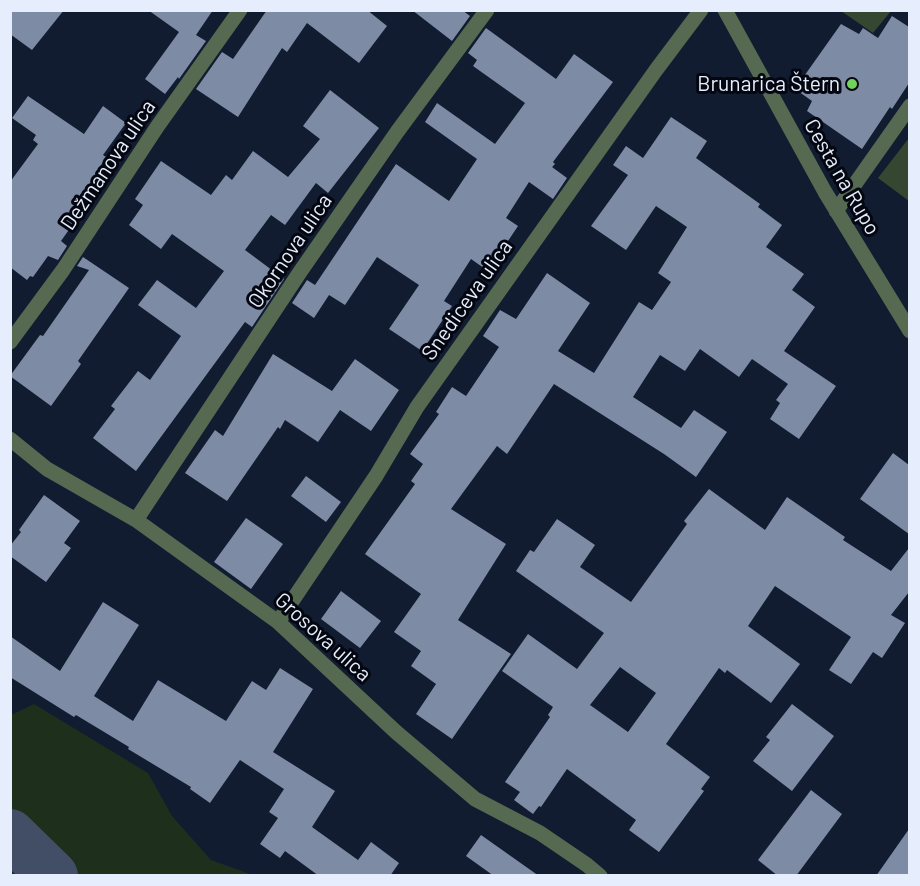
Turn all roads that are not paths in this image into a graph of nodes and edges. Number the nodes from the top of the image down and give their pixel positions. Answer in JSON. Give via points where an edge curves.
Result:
{"nodes":[{"id":1,"x":240,"y":10,"type":"edge"},
{"id":2,"x":487,"y":10,"type":"edge"},
{"id":3,"x":701,"y":10,"type":"edge"},
{"id":4,"x":726,"y":10,"type":"edge"},
{"id":5,"x":909,"y":106,"type":"edge"},
{"id":6,"x":837,"y":211,"type":"junction"},
{"id":7,"x":909,"y":331,"type":"edge"},
{"id":8,"x":10,"y":342,"type":"edge"},
{"id":9,"x":10,"y":439,"type":"edge"},
{"id":10,"x":136,"y":520,"type":"junction"},
{"id":11,"x":279,"y":622,"type":"junction"},
{"id":12,"x":600,"y":876,"type":"edge"}],
"edges":[{"from":1,"to":8,"type":"street","name":"Dežmanova ulica"},
{"from":2,"to":10,"type":"street","name":"Okornova ulica","via":[[300,272]]},
{"from":3,"to":11,"type":"street","name":"Snediceva ulica","via":[[417,407]]},
{"from":4,"to":6,"type":"street","name":"Cesta na Rupo"},
{"from":5,"to":6,"type":"street"},
{"from":6,"to":7,"type":"street","name":"Cesta na Rupo"},
{"from":9,"to":10,"type":"street","name":"Grosova ulica","via":[[46,469]]},
{"from":10,"to":11,"type":"street","name":"Grosova ulica"},
{"from":11,"to":12,"type":"street","name":"Grosova ulica","via":[[396,732],[475,799],[540,833]]}]}
